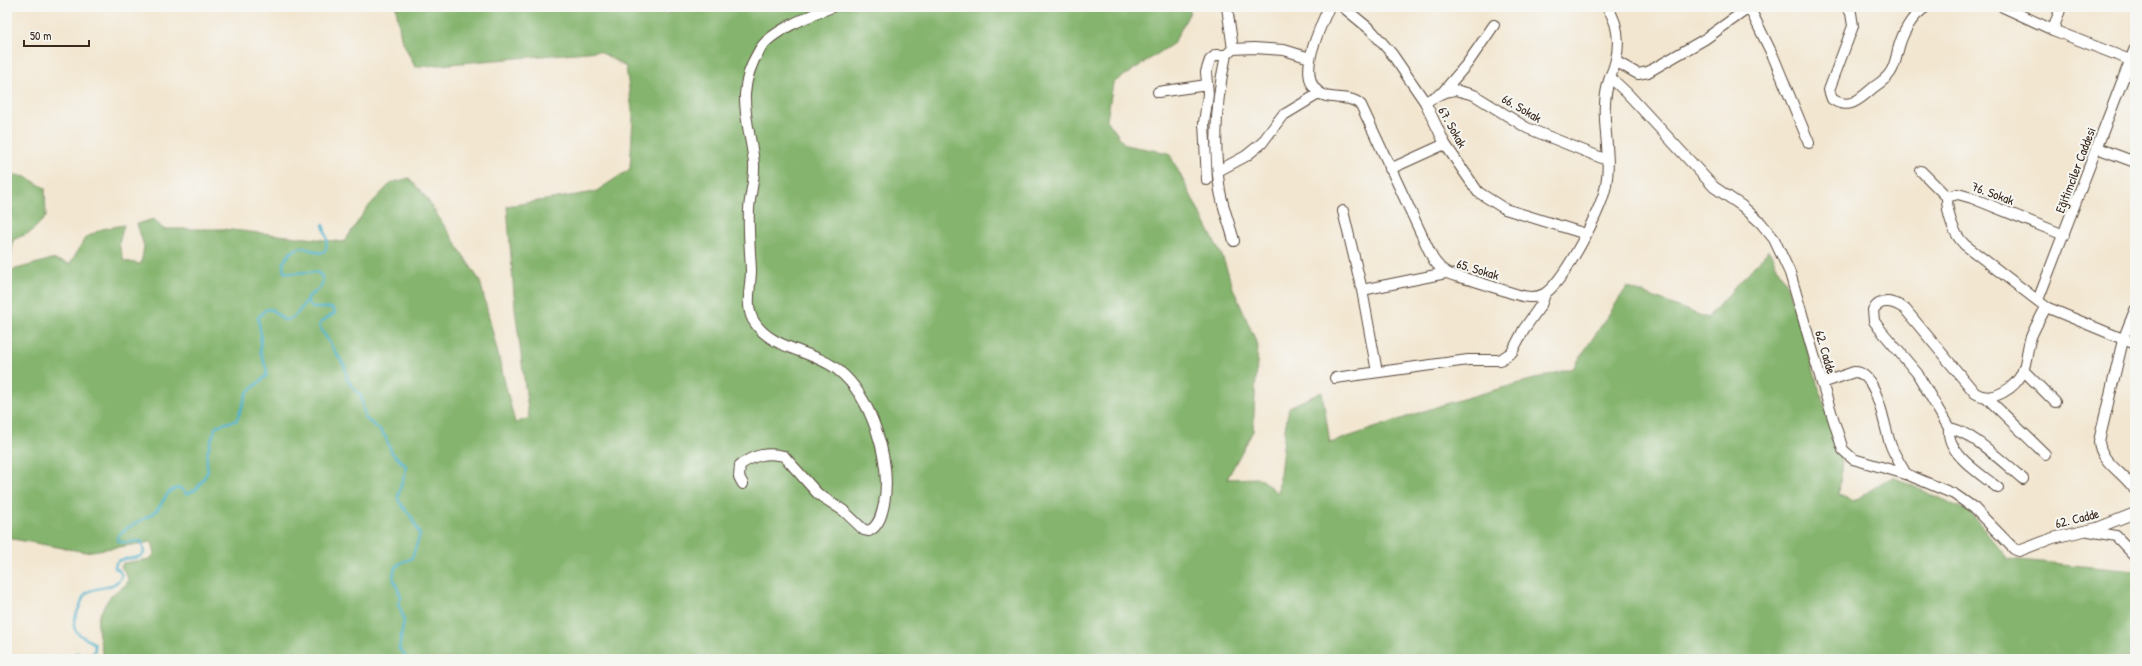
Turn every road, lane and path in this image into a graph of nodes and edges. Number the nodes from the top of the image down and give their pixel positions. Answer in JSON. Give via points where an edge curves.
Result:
{"nodes":[{"id":1,"x":832,"y":7,"type":"edge"},
{"id":2,"x":1227,"y":7,"type":"edge"},
{"id":3,"x":1329,"y":7,"type":"edge"},
{"id":4,"x":1343,"y":7,"type":"edge"},
{"id":5,"x":1749,"y":7,"type":"edge"},
{"id":6,"x":1847,"y":7,"type":"edge"},
{"id":7,"x":1926,"y":7,"type":"edge"},
{"id":8,"x":2003,"y":7,"type":"edge"},
{"id":9,"x":2061,"y":7,"type":"edge"},
{"id":10,"x":1610,"y":8,"type":"edge"},
{"id":11,"x":1494,"y":25,"type":"dead end"},
{"id":12,"x":2053,"y":30,"type":"junction"},
{"id":13,"x":2135,"y":48,"type":"edge"},
{"id":14,"x":1230,"y":52,"type":"junction"},
{"id":15,"x":1310,"y":58,"type":"junction"},
{"id":16,"x":2133,"y":61,"type":"edge"},
{"id":17,"x":1617,"y":62,"type":"junction"},
{"id":18,"x":1610,"y":77,"type":"junction"},
{"id":19,"x":1207,"y":85,"type":"junction"},
{"id":20,"x":1158,"y":92,"type":"dead end"},
{"id":21,"x":1320,"y":93,"type":"junction"},
{"id":22,"x":1442,"y":93,"type":"junction"},
{"id":23,"x":1425,"y":102,"type":"junction"},
{"id":24,"x":1810,"y":143,"type":"dead end"},
{"id":25,"x":1445,"y":144,"type":"junction"},
{"id":26,"x":2097,"y":148,"type":"junction"},
{"id":27,"x":1607,"y":160,"type":"junction"},
{"id":28,"x":2135,"y":162,"type":"edge"},
{"id":29,"x":1390,"y":168,"type":"junction"},
{"id":30,"x":1921,"y":170,"type":"dead end"},
{"id":31,"x":1218,"y":171,"type":"junction"},
{"id":32,"x":1207,"y":180,"type":"dead end"},
{"id":33,"x":1947,"y":197,"type":"junction"},
{"id":34,"x":1343,"y":211,"type":"dead end"},
{"id":35,"x":1586,"y":234,"type":"junction"},
{"id":36,"x":2064,"y":235,"type":"junction"},
{"id":37,"x":1234,"y":241,"type":"dead end"},
{"id":38,"x":1446,"y":273,"type":"junction"},
{"id":39,"x":1362,"y":290,"type":"junction"},
{"id":40,"x":1544,"y":294,"type":"junction"},
{"id":41,"x":2042,"y":303,"type":"junction"},
{"id":42,"x":2135,"y":310,"type":"edge"},
{"id":43,"x":2123,"y":340,"type":"junction"},
{"id":44,"x":2135,"y":344,"type":"edge"},
{"id":45,"x":2023,"y":370,"type":"junction"},
{"id":46,"x":1377,"y":372,"type":"junction"},
{"id":47,"x":1335,"y":378,"type":"dead end"},
{"id":48,"x":1822,"y":383,"type":"junction"},
{"id":49,"x":1986,"y":397,"type":"junction"},
{"id":50,"x":2055,"y":402,"type":"dead end"},
{"id":51,"x":1949,"y":428,"type":"junction"},
{"id":52,"x":2045,"y":454,"type":"dead end"},
{"id":53,"x":1906,"y":474,"type":"junction"},
{"id":54,"x":2023,"y":479,"type":"dead end"},
{"id":55,"x":743,"y":484,"type":"dead end"},
{"id":56,"x":1998,"y":488,"type":"dead end"},
{"id":57,"x":2135,"y":490,"type":"edge"},
{"id":58,"x":2135,"y":513,"type":"edge"},
{"id":59,"x":2087,"y":531,"type":"junction"},
{"id":60,"x":2135,"y":556,"type":"edge"}],
"edges":[{"from":1,"to":55,"type":"street","via":[[800,21],[768,40],[761,47],[748,78],[745,118],[754,165],[749,207],[749,302],[754,323],[762,332],[774,340],[826,361],[849,380],[864,401],[877,433],[885,463],[887,488],[882,514],[869,531],[864,530],[818,494],[784,456],[755,456],[740,465],[739,477]]},
{"from":2,"to":14,"type":"street"},
{"from":3,"to":15,"type":"street"},
{"from":4,"to":23,"type":"street","name":"67. Sokak","via":[[1392,54]]},
{"from":5,"to":17,"type":"street","via":[[1705,39],[1648,72],[1638,74]]},
{"from":5,"to":24,"type":"street"},
{"from":6,"to":7,"type":"street","via":[[1853,26],[1829,90],[1832,99],[1843,104],[1862,99],[1887,78],[1893,68],[1905,30],[1914,17]]},
{"from":8,"to":12,"type":"street"},
{"from":9,"to":12,"type":"street"},
{"from":10,"to":17,"type":"street","via":[[1618,36]]},
{"from":11,"to":22,"type":"street","via":[[1467,64]]},
{"from":12,"to":16,"type":"street"},
{"from":13,"to":16,"type":"street","name":"Eğitimciler Caddesi"},
{"from":14,"to":15,"type":"street","via":[[1284,50]]},
{"from":14,"to":19,"type":"street","via":[[1210,60],[1206,72]]},
{"from":14,"to":31,"type":"street","via":[[1216,113]]},
{"from":15,"to":21,"type":"street","via":[[1310,80]]},
{"from":16,"to":26,"type":"street","name":"Eğitimciler Caddesi"},
{"from":17,"to":18,"type":"street"},
{"from":18,"to":27,"type":"street","via":[[1604,94],[1603,111]]},
{"from":18,"to":48,"type":"street","name":"62. Cadde","via":[[1683,151],[1714,187],[1757,218],[1774,239],[1790,273]]},
{"from":19,"to":20,"type":"street"},
{"from":19,"to":32,"type":"street","via":[[1204,148]]},
{"from":21,"to":29,"type":"street","name":"65. Sokak","via":[[1356,101],[1361,105]]},
{"from":21,"to":31,"type":"street","via":[[1282,116],[1262,143],[1246,156]]},
{"from":22,"to":23,"type":"street","name":"66. Sokak"},
{"from":22,"to":27,"type":"street","name":"66. Sokak","via":[[1455,90],[1474,95],[1527,128]]},
{"from":23,"to":25,"type":"street","name":"67. Sokak"},
{"from":25,"to":29,"type":"street"},
{"from":25,"to":35,"type":"street","name":"67. Sokak","via":[[1483,197],[1510,211],[1534,216]]},
{"from":26,"to":28,"type":"street"},
{"from":26,"to":36,"type":"street","name":"Eğitimciler Caddesi"},
{"from":27,"to":35,"type":"street","via":[[1607,184],[1602,203]]},
{"from":29,"to":38,"type":"street","name":"65. Sokak","via":[[1433,259]]},
{"from":30,"to":33,"type":"street"},
{"from":31,"to":37,"type":"street","via":[[1220,192]]},
{"from":33,"to":36,"type":"street","name":"76. Sokak","via":[[1958,194],[1972,198]]},
{"from":33,"to":41,"type":"street","via":[[1950,218],[1960,241]]},
{"from":34,"to":39,"type":"street"},
{"from":35,"to":40,"type":"street","via":[[1557,280]]},
{"from":36,"to":41,"type":"street","name":"Eğitimciler Caddesi"},
{"from":38,"to":39,"type":"street"},
{"from":38,"to":40,"type":"street","name":"65. Sokak","via":[[1526,297]]},
{"from":39,"to":46,"type":"street"},
{"from":40,"to":46,"type":"street","via":[[1541,305],[1512,352],[1500,360],[1468,360]]},
{"from":41,"to":43,"type":"street"},
{"from":41,"to":45,"type":"street","name":"Eğitimciler Caddesi"},
{"from":42,"to":43,"type":"street"},
{"from":43,"to":44,"type":"street"},
{"from":43,"to":57,"type":"street","via":[[2099,449]]},
{"from":45,"to":49,"type":"street","via":[[2014,384],[2002,392]]},
{"from":45,"to":50,"type":"street"},
{"from":46,"to":47,"type":"street"},
{"from":48,"to":53,"type":"street","name":"62. Cadde","via":[[1847,456]]},
{"from":48,"to":53,"type":"street","via":[[1854,372],[1859,372],[1869,379],[1874,388],[1890,446]]},
{"from":49,"to":51,"type":"street","via":[[1975,393],[1905,309],[1892,302],[1876,306],[1873,310],[1874,321],[1916,373]]},
{"from":49,"to":52,"type":"street"},
{"from":51,"to":54,"type":"street","via":[[1957,430],[1986,448]]},
{"from":51,"to":56,"type":"street","via":[[1950,438],[1957,453]]},
{"from":53,"to":59,"type":"street","name":"62. Cadde","via":[[1962,499],[2019,551],[2054,538]]},
{"from":58,"to":59,"type":"street","name":"62. Cadde"},
{"from":59,"to":60,"type":"street","via":[[2116,536]]}]}
